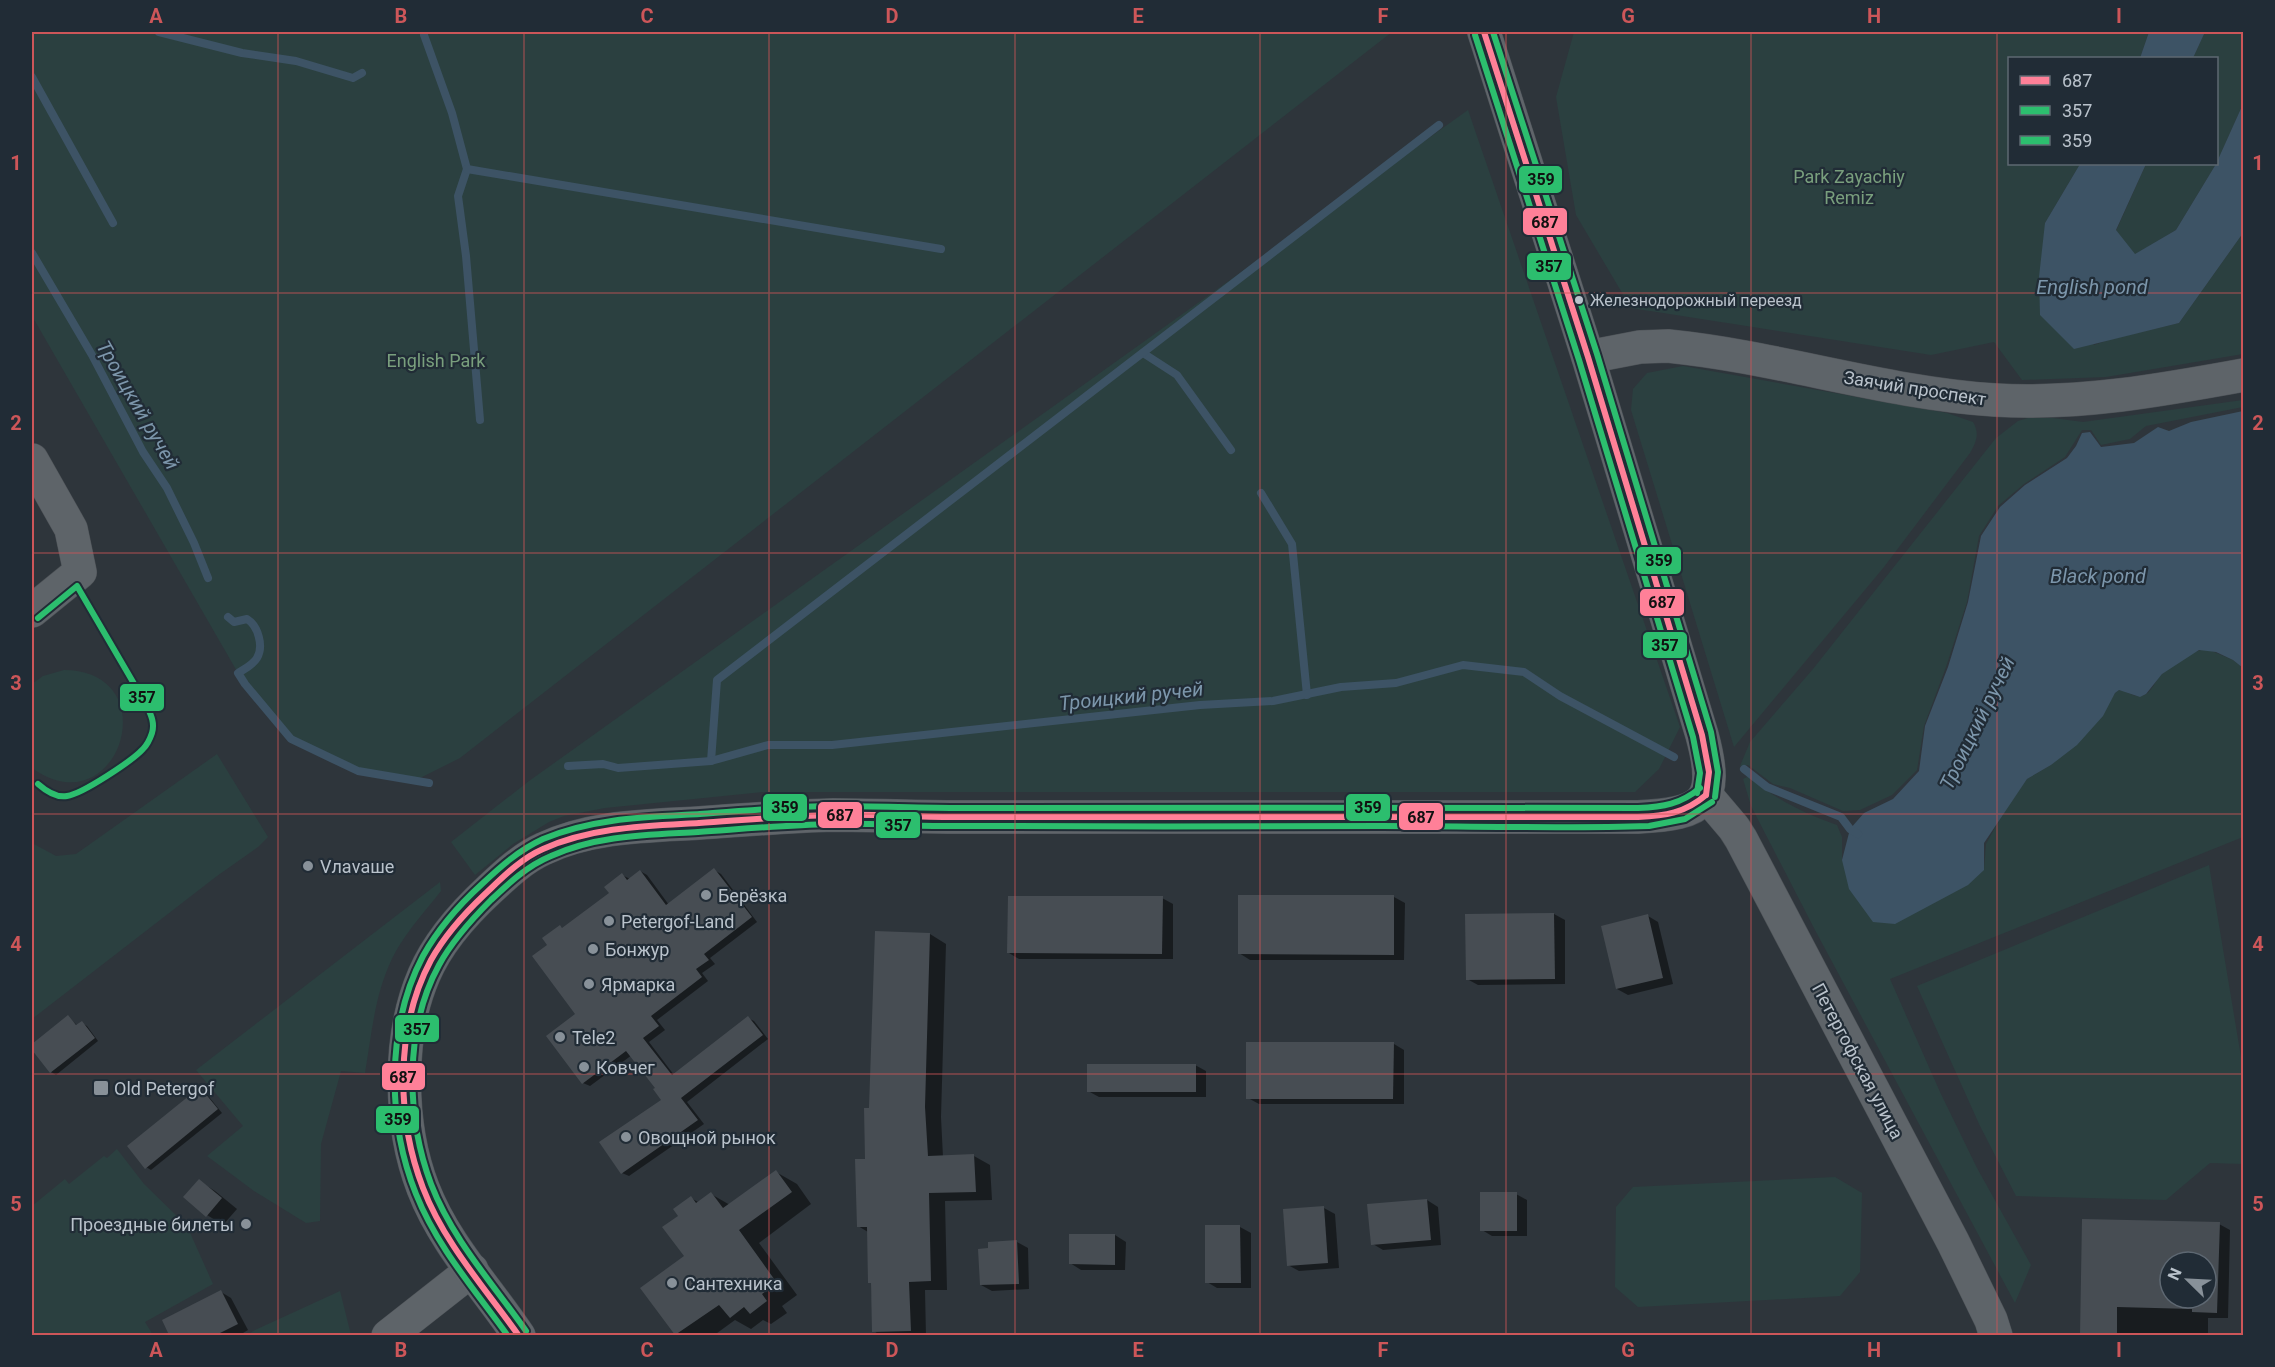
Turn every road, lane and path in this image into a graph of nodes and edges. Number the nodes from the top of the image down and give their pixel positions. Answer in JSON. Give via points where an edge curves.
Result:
{"nodes":[{"id":1,"x":1484,"y":32,"type":"edge"},
{"id":2,"x":1588,"y":357,"type":"junction"},
{"id":3,"x":2244,"y":375,"type":"edge"},
{"id":4,"x":32,"y":460,"type":"edge"},
{"id":5,"x":32,"y":611,"type":"edge"},
{"id":6,"x":1706,"y":795,"type":"junction"},
{"id":7,"x":472,"y":1270,"type":"junction"},
{"id":8,"x":388,"y":1335,"type":"edge"},
{"id":9,"x":519,"y":1335,"type":"edge"},
{"id":10,"x":1996,"y":1335,"type":"edge"}],
"edges":[{"from":1,"to":2,"type":"main road"},
{"from":2,"to":3,"type":"street","name":"Заячий проспект","via":[[1640,346],[1668,346],[1950,396],[2038,401],[2106,397]]},
{"from":2,"to":6,"type":"main road","via":[[1704,744],[1710,783]]},
{"from":4,"to":5,"type":"street","via":[[71,529],[80,572]]},
{"from":6,"to":7,"type":"main road","via":[[1688,810],[1638,817],[830,815],[644,826],[586,835],[544,848],[514,867],[479,899],[441,944],[422,978],[408,1033],[405,1108],[413,1159],[440,1224]]},
{"from":6,"to":10,"type":"street","name":"Петергофская улица","via":[[1741,839],[1953,1242]]},
{"from":7,"to":8,"type":"street"},
{"from":7,"to":9,"type":"main road"}]}
